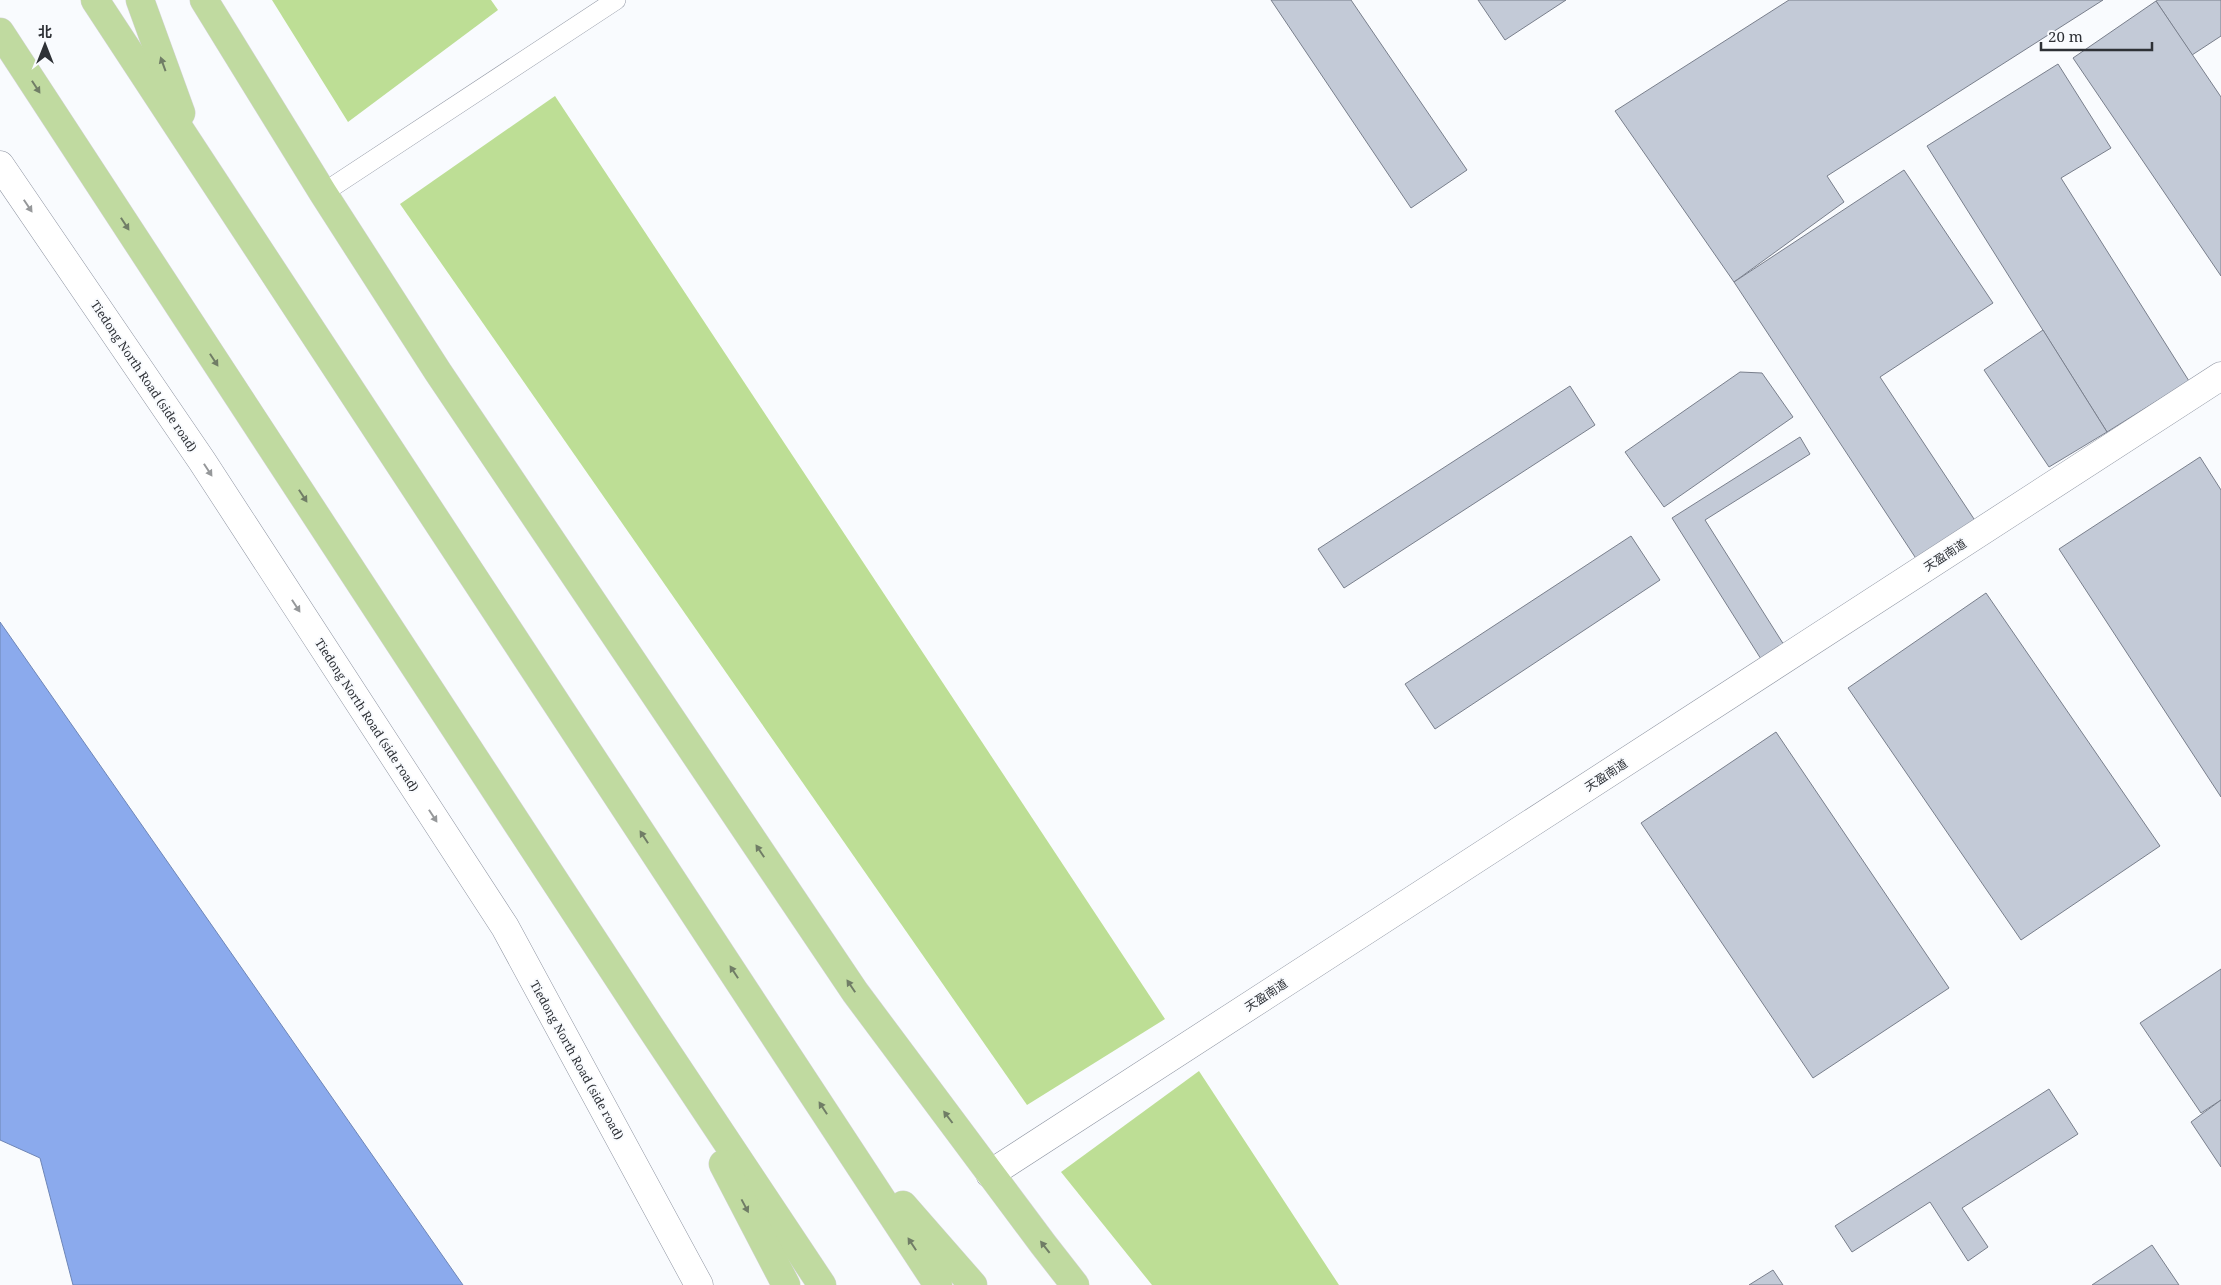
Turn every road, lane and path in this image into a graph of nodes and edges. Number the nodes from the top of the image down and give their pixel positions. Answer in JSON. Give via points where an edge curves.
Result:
{"nodes":[{"id":1,"x":95,"y":0,"type":"edge"},
{"id":2,"x":140,"y":0,"type":"edge"},
{"id":3,"x":204,"y":0,"type":"edge"},
{"id":4,"x":616,"y":0,"type":"edge"},
{"id":5,"x":0,"y":32,"type":"edge"},
{"id":6,"x":198,"y":159,"type":"junction"},
{"id":7,"x":0,"y":165,"type":"edge"},
{"id":8,"x":323,"y":193,"type":"junction"},
{"id":9,"x":2221,"y":376,"type":"edge"},
{"id":10,"x":657,"y":1038,"type":"junction"},
{"id":11,"x":838,"y":1130,"type":"junction"},
{"id":12,"x":990,"y":1174,"type":"junction"},
{"id":13,"x":699,"y":1285,"type":"edge"},
{"id":14,"x":786,"y":1285,"type":"edge"},
{"id":15,"x":822,"y":1285,"type":"edge"},
{"id":16,"x":938,"y":1285,"type":"edge"},
{"id":17,"x":973,"y":1285,"type":"edge"},
{"id":18,"x":1075,"y":1285,"type":"edge"}],
"edges":[{"from":1,"to":6,"type":"highway"},
{"from":6,"to":2,"type":"highway","one_way":true},
{"from":3,"to":8,"type":"highway"},
{"from":4,"to":8,"type":"lane"},
{"from":5,"to":10,"type":"highway","one_way":true},
{"from":11,"to":6,"type":"highway","one_way":true},
{"from":7,"to":13,"type":"street","name":"Tiedong North Road (side road)","one_way":true,"via":[[202,461],[505,927]]},
{"from":12,"to":8,"type":"highway","one_way":true,"via":[[849,984],[438,372]]},
{"from":9,"to":12,"type":"street","name":"天盈南道"},
{"from":10,"to":14,"type":"highway","one_way":true},
{"from":10,"to":15,"type":"highway"},
{"from":16,"to":11,"type":"highway","one_way":true},
{"from":11,"to":17,"type":"highway"},
{"from":18,"to":12,"type":"highway","one_way":true}]}
